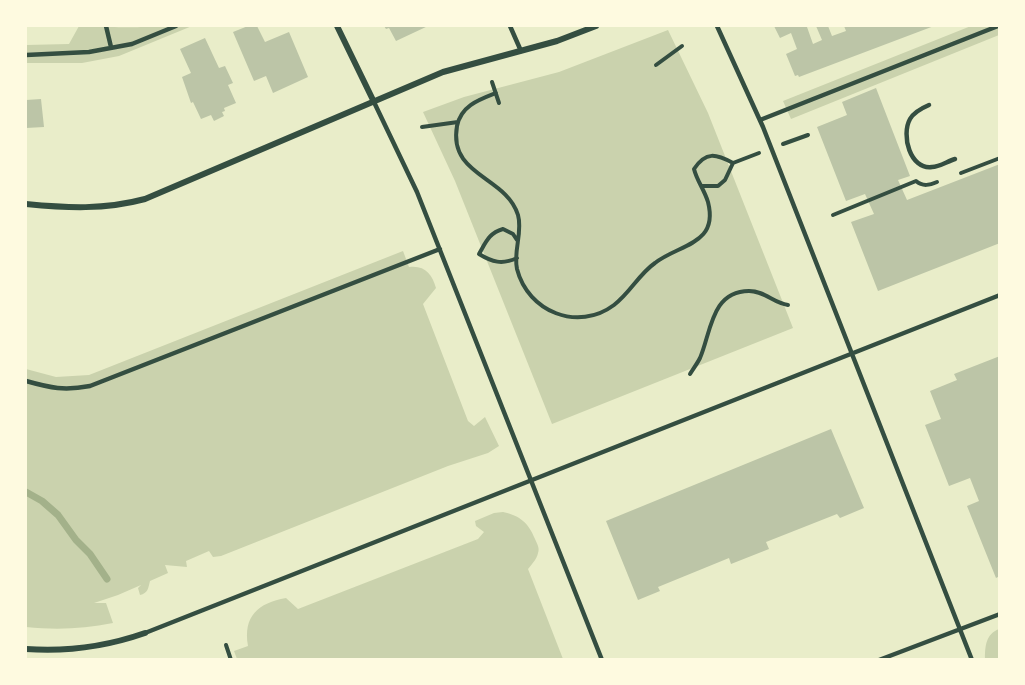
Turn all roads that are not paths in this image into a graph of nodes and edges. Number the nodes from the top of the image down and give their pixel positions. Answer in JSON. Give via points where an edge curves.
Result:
{"nodes":[{"id":1,"x":106,"y":26,"type":"edge"},
{"id":2,"x":176,"y":26,"type":"edge"},
{"id":3,"x":337,"y":26,"type":"edge"},
{"id":4,"x":510,"y":26,"type":"edge"},
{"id":5,"x":596,"y":26,"type":"edge"},
{"id":6,"x":717,"y":26,"type":"edge"},
{"id":7,"x":998,"y":26,"type":"edge"},
{"id":8,"x":111,"y":47,"type":"junction"},
{"id":9,"x":521,"y":51,"type":"junction"},
{"id":10,"x":26,"y":55,"type":"edge"},
{"id":11,"x":374,"y":100,"type":"junction"},
{"id":12,"x":929,"y":105,"type":"dead end"},
{"id":13,"x":760,"y":120,"type":"junction"},
{"id":14,"x":955,"y":159,"type":"dead end"},
{"id":15,"x":26,"y":204,"type":"edge"},
{"id":16,"x":440,"y":249,"type":"junction"},
{"id":17,"x":999,"y":295,"type":"edge"},
{"id":18,"x":853,"y":353,"type":"junction"},
{"id":19,"x":26,"y":381,"type":"edge"},
{"id":20,"x":532,"y":480,"type":"junction"},
{"id":21,"x":999,"y":614,"type":"edge"},
{"id":22,"x":960,"y":629,"type":"junction"},
{"id":23,"x":145,"y":633,"type":"joint"},
{"id":24,"x":26,"y":647,"type":"edge"},
{"id":25,"x":602,"y":660,"type":"edge"},
{"id":26,"x":879,"y":660,"type":"edge"},
{"id":27,"x":972,"y":660,"type":"edge"}],
"edges":[{"from":1,"to":8,"type":"lane"},
{"from":2,"to":8,"type":"lane","via":[[132,44]]},
{"from":3,"to":11,"type":"street"},
{"from":4,"to":9,"type":"lane"},
{"from":5,"to":9,"type":"street"},
{"from":6,"to":13,"type":"lane"},
{"from":7,"to":13,"type":"lane"},
{"from":8,"to":10,"type":"lane"},
{"from":9,"to":11,"type":"street","via":[[443,72]]},
{"from":11,"to":15,"type":"street","via":[[145,199],[92,208]]},
{"from":11,"to":16,"type":"lane"},
{"from":12,"to":14,"type":"lane","via":[[908,121],[906,136],[914,159],[921,166],[933,168]]},
{"from":13,"to":18,"type":"lane"},
{"from":16,"to":19,"type":"lane","via":[[90,386],[57,389]]},
{"from":16,"to":20,"type":"lane"},
{"from":17,"to":18,"type":"lane"},
{"from":18,"to":20,"type":"lane"},
{"from":18,"to":22,"type":"lane"},
{"from":20,"to":23,"type":"lane"},
{"from":20,"to":25,"type":"lane"},
{"from":21,"to":22,"type":"lane"},
{"from":22,"to":26,"type":"lane"},
{"from":22,"to":27,"type":"lane"},
{"from":23,"to":24,"type":"street","via":[[106,645],[68,650]]}]}
